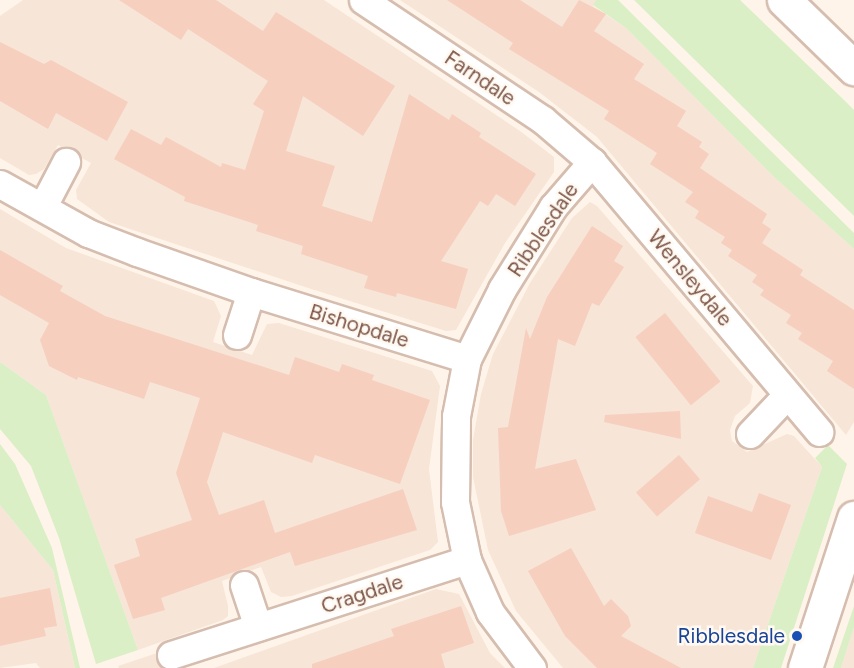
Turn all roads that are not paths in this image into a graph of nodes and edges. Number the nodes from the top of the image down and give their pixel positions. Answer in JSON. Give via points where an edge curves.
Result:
{"nodes":[{"id":1,"x":363,"y":0,"type":"edge"},
{"id":2,"x":784,"y":0,"type":"edge"},
{"id":3,"x":854,"y":68,"type":"edge"},
{"id":4,"x":66,"y":162,"type":"dead end"},
{"id":5,"x":592,"y":162,"type":"junction"},
{"id":6,"x":0,"y":184,"type":"edge"},
{"id":7,"x":43,"y":206,"type":"junction"},
{"id":8,"x":250,"y":292,"type":"junction"},
{"id":9,"x":237,"y":335,"type":"dead end"},
{"id":10,"x":467,"y":359,"type":"junction"},
{"id":11,"x":787,"y":395,"type":"junction"},
{"id":12,"x":819,"y":432,"type":"dead end"},
{"id":13,"x":750,"y":434,"type":"dead end"},
{"id":14,"x":854,"y":518,"type":"edge"},
{"id":15,"x":467,"y":560,"type":"junction"},
{"id":16,"x":244,"y":585,"type":"dead end"},
{"id":17,"x":258,"y":627,"type":"junction"},
{"id":18,"x":171,"y":656,"type":"dead end"},
{"id":19,"x":532,"y":668,"type":"edge"},
{"id":20,"x":805,"y":668,"type":"edge"}],
"edges":[{"from":1,"to":5,"type":"street","name":"Farndale","via":[[543,120]]},
{"from":2,"to":3,"type":"street"},
{"from":4,"to":7,"type":"street"},
{"from":5,"to":10,"type":"street","name":"Ribblesdale","via":[[547,216],[502,289]]},
{"from":5,"to":11,"type":"street","name":"Wensleydale"},
{"from":6,"to":7,"type":"street","name":"Bishopdale"},
{"from":7,"to":8,"type":"street","name":"Bishopdale","via":[[88,233]]},
{"from":8,"to":9,"type":"street"},
{"from":8,"to":10,"type":"street","name":"Bishopdale"},
{"from":10,"to":15,"type":"street","name":"Ribblesdale","via":[[456,416],[453,468],[455,502]]},
{"from":11,"to":12,"type":"street","name":"Wensleydale"},
{"from":11,"to":13,"type":"street"},
{"from":14,"to":20,"type":"street"},
{"from":15,"to":17,"type":"street","name":"Cragdale"},
{"from":15,"to":19,"type":"street","name":"Ribblesdale","via":[[490,612]]},
{"from":16,"to":17,"type":"street"},
{"from":17,"to":18,"type":"street","name":"Cragdale"}]}
